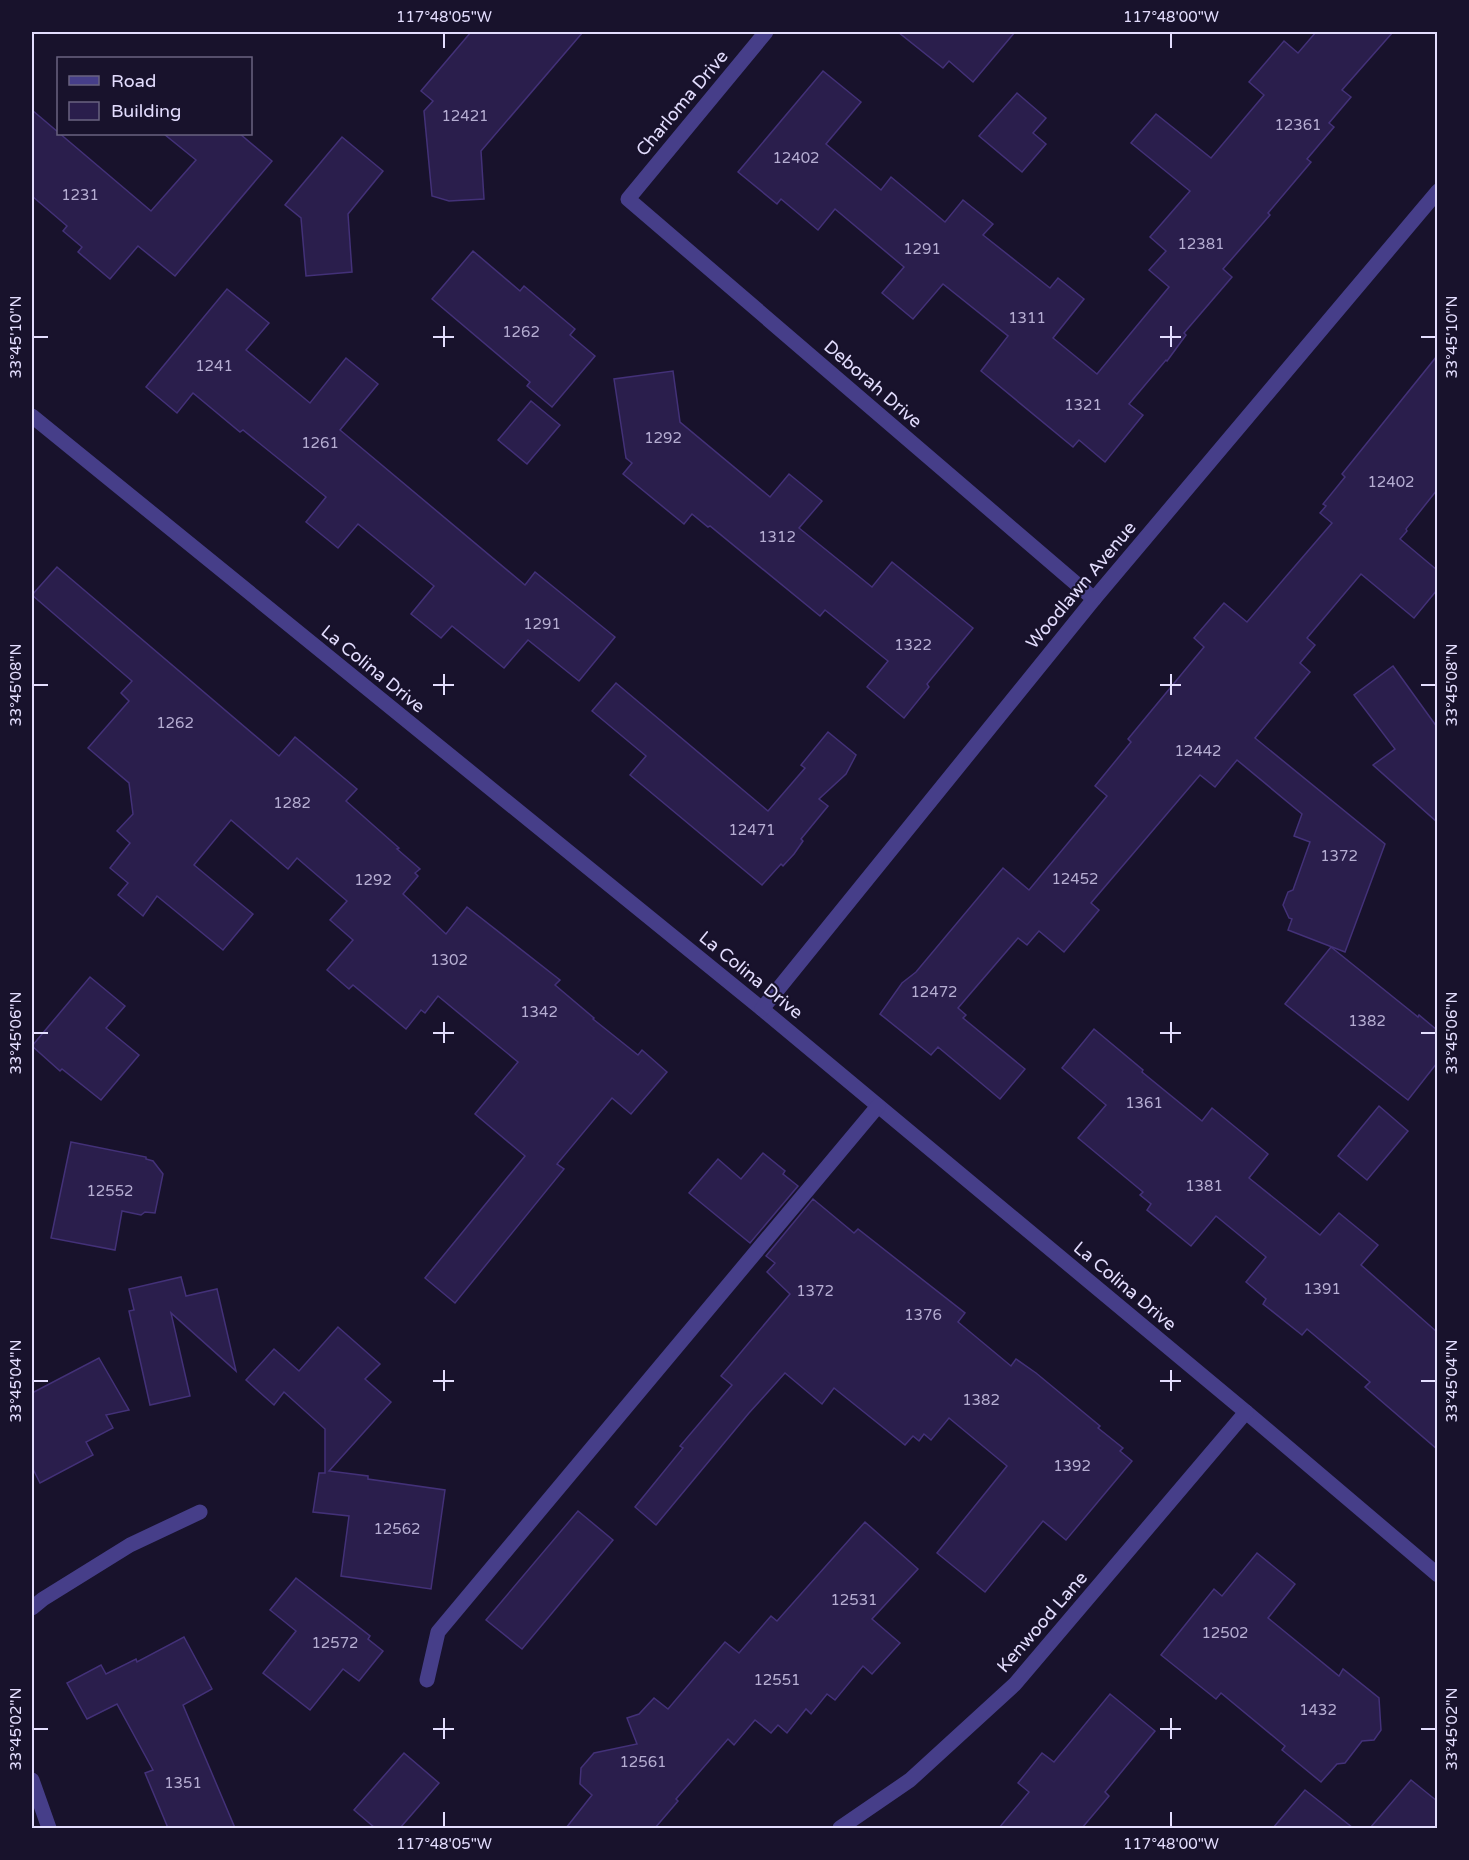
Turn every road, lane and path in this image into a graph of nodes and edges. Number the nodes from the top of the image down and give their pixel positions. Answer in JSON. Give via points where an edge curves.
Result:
{"nodes":[{"id":1,"x":766,"y":32,"type":"edge"},
{"id":2,"x":1437,"y":191,"type":"edge"},
{"id":3,"x":628,"y":199,"type":"joint"},
{"id":4,"x":32,"y":416,"type":"edge"},
{"id":5,"x":1094,"y":599,"type":"junction"},
{"id":6,"x":762,"y":1009,"type":"junction"},
{"id":7,"x":878,"y":1106,"type":"junction"},
{"id":8,"x":1245,"y":1412,"type":"junction"},
{"id":9,"x":200,"y":1512,"type":"dead end"},
{"id":10,"x":1437,"y":1575,"type":"edge"},
{"id":11,"x":32,"y":1608,"type":"edge"},
{"id":12,"x":427,"y":1680,"type":"dead end"},
{"id":13,"x":32,"y":1780,"type":"edge"},
{"id":14,"x":50,"y":1828,"type":"edge"},
{"id":15,"x":840,"y":1828,"type":"edge"}],
"edges":[{"from":1,"to":3,"type":"street","name":"Charloma Drive"},
{"from":2,"to":5,"type":"street","name":"Woodlawn Avenue"},
{"from":3,"to":5,"type":"street","name":"Deborah Drive"},
{"from":4,"to":6,"type":"street","name":"La Colina Drive"},
{"from":5,"to":6,"type":"street","name":"Woodlawn Avenue"},
{"from":6,"to":7,"type":"street","name":"La Colina Drive"},
{"from":7,"to":8,"type":"street","name":"La Colina Drive"},
{"from":7,"to":12,"type":"street","via":[[438,1632]]},
{"from":8,"to":10,"type":"street","name":"La Colina Drive"},
{"from":8,"to":15,"type":"street","name":"Kenwood Lane","via":[[1015,1684],[910,1780]]},
{"from":9,"to":11,"type":"street","via":[[130,1545]]},
{"from":13,"to":14,"type":"street"}]}
